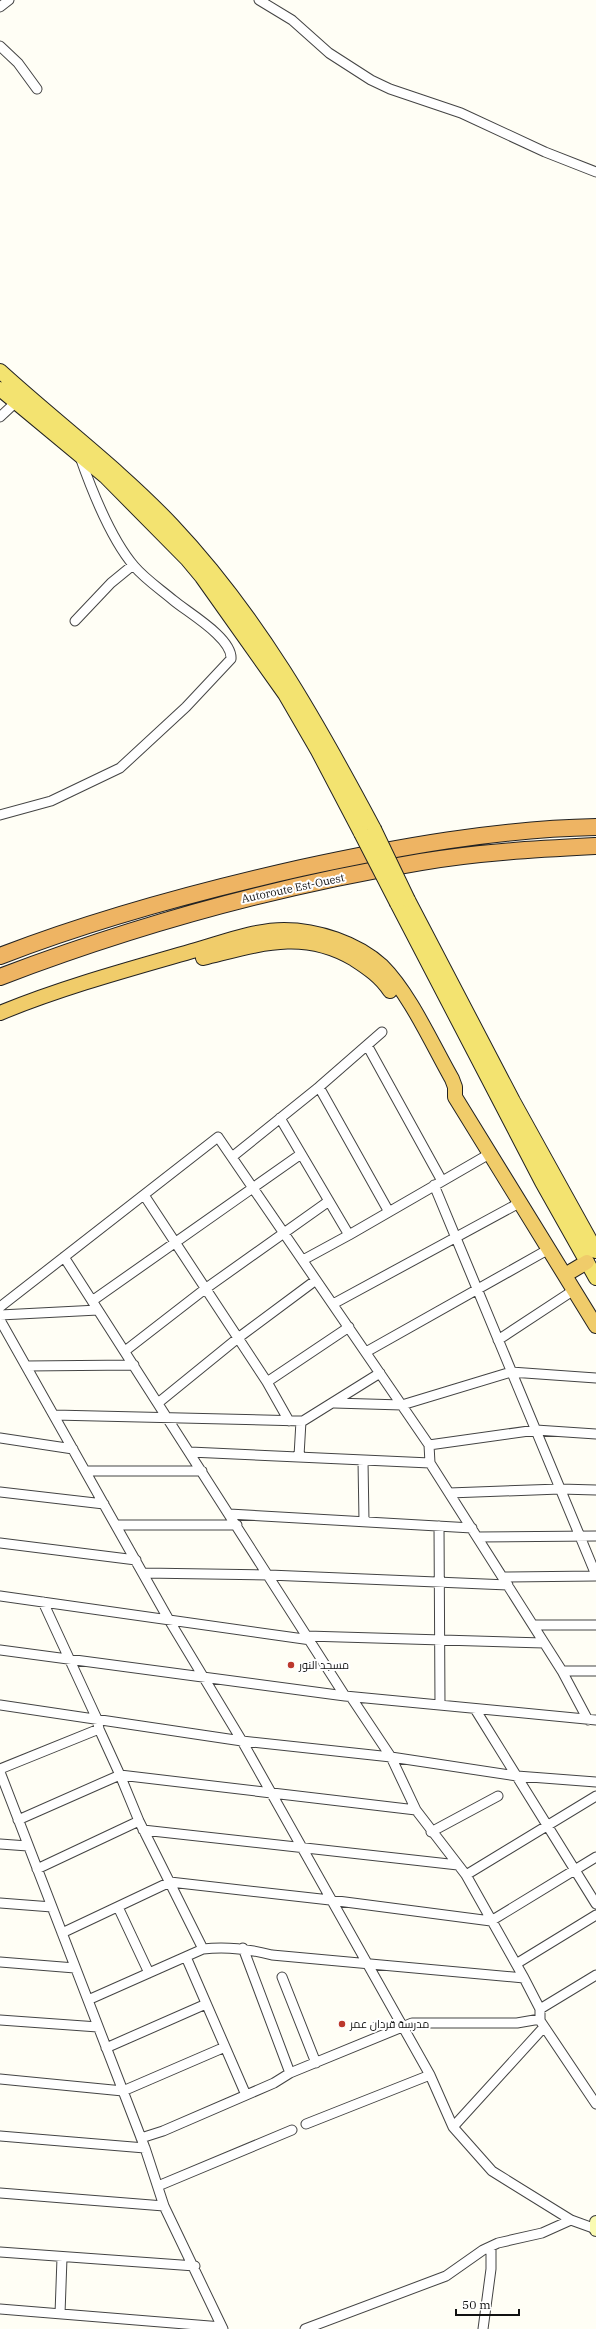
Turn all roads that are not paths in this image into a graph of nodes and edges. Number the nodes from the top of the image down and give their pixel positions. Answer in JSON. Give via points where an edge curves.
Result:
{"nodes":[{"id":1,"x":9,"y":0,"type":"edge"},
{"id":2,"x":259,"y":0,"type":"edge"},
{"id":3,"x":0,"y":7,"type":"edge"},
{"id":4,"x":0,"y":46,"type":"edge"},
{"id":5,"x":37,"y":90,"type":"dead end"},
{"id":6,"x":596,"y":172,"type":"edge"},
{"id":7,"x":0,"y":371,"type":"edge"},
{"id":8,"x":0,"y":389,"type":"edge"},
{"id":9,"x":15,"y":403,"type":"junction"},
{"id":10,"x":0,"y":417,"type":"edge"},
{"id":11,"x":79,"y":453,"type":"junction"},
{"id":12,"x":133,"y":565,"type":"junction"},
{"id":13,"x":75,"y":621,"type":"dead end"},
{"id":14,"x":0,"y":815,"type":"edge"},
{"id":15,"x":596,"y":827,"type":"edge"},
{"id":16,"x":368,"y":831,"type":"junction"},
{"id":17,"x":596,"y":846,"type":"edge"},
{"id":18,"x":0,"y":956,"type":"edge"},
{"id":19,"x":0,"y":977,"type":"edge"},
{"id":20,"x":0,"y":1013,"type":"edge"},
{"id":21,"x":0,"y":1023,"type":"edge"},
{"id":22,"x":382,"y":1032,"type":"dead end"},
{"id":23,"x":367,"y":1045,"type":"junction"},
{"id":24,"x":319,"y":1087,"type":"junction"},
{"id":25,"x":460,"y":1103,"type":"junction"},
{"id":26,"x":280,"y":1118,"type":"junction"},
{"id":27,"x":491,"y":1152,"type":"junction"},
{"id":28,"x":301,"y":1154,"type":"junction"},
{"id":29,"x":232,"y":1157,"type":"junction"},
{"id":30,"x":438,"y":1183,"type":"junction"},
{"id":31,"x":253,"y":1187,"type":"junction"},
{"id":32,"x":144,"y":1195,"type":"junction"},
{"id":33,"x":329,"y":1201,"type":"junction"},
{"id":34,"x":521,"y":1202,"type":"junction"},
{"id":35,"x":389,"y":1212,"type":"junction"},
{"id":36,"x":284,"y":1233,"type":"junction"},
{"id":37,"x":349,"y":1235,"type":"junction"},
{"id":38,"x":456,"y":1237,"type":"junction"},
{"id":39,"x":174,"y":1242,"type":"junction"},
{"id":40,"x":549,"y":1249,"type":"junction"},
{"id":41,"x":64,"y":1257,"type":"junction"},
{"id":42,"x":592,"y":1257,"type":"edge"},
{"id":43,"x":303,"y":1260,"type":"junction"},
{"id":44,"x":565,"y":1275,"type":"junction"},
{"id":45,"x":596,"y":1278,"type":"edge"},
{"id":46,"x":316,"y":1280,"type":"junction"},
{"id":47,"x":205,"y":1289,"type":"junction"},
{"id":48,"x":478,"y":1290,"type":"junction"},
{"id":49,"x":574,"y":1290,"type":"junction"},
{"id":50,"x":92,"y":1301,"type":"junction"},
{"id":51,"x":333,"y":1304,"type":"junction"},
{"id":52,"x":0,"y":1307,"type":"edge"},
{"id":53,"x":98,"y":1310,"type":"junction"},
{"id":54,"x":0,"y":1315,"type":"edge"},
{"id":55,"x":0,"y":1320,"type":"edge"},
{"id":56,"x":596,"y":1326,"type":"edge"},
{"id":57,"x":349,"y":1327,"type":"junction"},
{"id":58,"x":238,"y":1338,"type":"junction"},
{"id":59,"x":498,"y":1340,"type":"junction"},
{"id":60,"x":125,"y":1351,"type":"junction"},
{"id":61,"x":366,"y":1352,"type":"junction"},
{"id":62,"x":134,"y":1365,"type":"junction"},
{"id":63,"x":26,"y":1366,"type":"junction"},
{"id":64,"x":510,"y":1372,"type":"junction"},
{"id":65,"x":380,"y":1373,"type":"junction"},
{"id":66,"x":596,"y":1378,"type":"edge"},
{"id":67,"x":267,"y":1382,"type":"junction"},
{"id":68,"x":158,"y":1403,"type":"junction"},
{"id":69,"x":334,"y":1403,"type":"junction"},
{"id":70,"x":402,"y":1405,"type":"junction"},
{"id":71,"x":54,"y":1415,"type":"junction"},
{"id":72,"x":168,"y":1418,"type":"junction"},
{"id":73,"x":289,"y":1421,"type":"junction"},
{"id":74,"x":300,"y":1421,"type":"junction"},
{"id":75,"x":536,"y":1430,"type":"junction"},
{"id":76,"x":596,"y":1434,"type":"edge"},
{"id":77,"x":0,"y":1438,"type":"edge"},
{"id":78,"x":429,"y":1445,"type":"junction"},
{"id":79,"x":73,"y":1449,"type":"junction"},
{"id":80,"x":190,"y":1452,"type":"junction"},
{"id":81,"x":299,"y":1456,"type":"junction"},
{"id":82,"x":364,"y":1461,"type":"junction"},
{"id":83,"x":430,"y":1463,"type":"junction"},
{"id":84,"x":202,"y":1471,"type":"junction"},
{"id":85,"x":86,"y":1472,"type":"junction"},
{"id":86,"x":560,"y":1489,"type":"junction"},
{"id":87,"x":596,"y":1490,"type":"edge"},
{"id":88,"x":0,"y":1492,"type":"edge"},
{"id":89,"x":449,"y":1493,"type":"junction"},
{"id":90,"x":104,"y":1504,"type":"junction"},
{"id":91,"x":229,"y":1514,"type":"junction"},
{"id":92,"x":364,"y":1521,"type":"junction"},
{"id":93,"x":116,"y":1525,"type":"junction"},
{"id":94,"x":237,"y":1525,"type":"junction"},
{"id":95,"x":440,"y":1526,"type":"junction"},
{"id":96,"x":472,"y":1528,"type":"junction"},
{"id":97,"x":580,"y":1536,"type":"junction"},
{"id":98,"x":596,"y":1536,"type":"edge"},
{"id":99,"x":477,"y":1537,"type":"junction"},
{"id":100,"x":0,"y":1543,"type":"edge"},
{"id":101,"x":136,"y":1560,"type":"junction"},
{"id":102,"x":144,"y":1573,"type":"junction"},
{"id":103,"x":269,"y":1575,"type":"junction"},
{"id":104,"x":596,"y":1575,"type":"edge"},
{"id":105,"x":503,"y":1577,"type":"junction"},
{"id":106,"x":439,"y":1582,"type":"junction"},
{"id":107,"x":508,"y":1585,"type":"junction"},
{"id":108,"x":0,"y":1596,"type":"edge"},
{"id":109,"x":43,"y":1602,"type":"junction"},
{"id":110,"x":169,"y":1620,"type":"junction"},
{"id":111,"x":596,"y":1624,"type":"edge"},
{"id":112,"x":533,"y":1626,"type":"junction"},
{"id":113,"x":309,"y":1638,"type":"junction"},
{"id":114,"x":439,"y":1641,"type":"junction"},
{"id":115,"x":544,"y":1643,"type":"junction"},
{"id":116,"x":0,"y":1650,"type":"edge"},
{"id":117,"x":67,"y":1658,"type":"junction"},
{"id":118,"x":596,"y":1671,"type":"edge"},
{"id":119,"x":562,"y":1672,"type":"junction"},
{"id":120,"x":203,"y":1678,"type":"junction"},
{"id":121,"x":348,"y":1696,"type":"junction"},
{"id":122,"x":0,"y":1705,"type":"edge"},
{"id":123,"x":440,"y":1705,"type":"junction"},
{"id":124,"x":475,"y":1709,"type":"junction"},
{"id":125,"x":97,"y":1719,"type":"junction"},
{"id":126,"x":592,"y":1720,"type":"edge"},
{"id":127,"x":99,"y":1730,"type":"junction"},
{"id":128,"x":242,"y":1741,"type":"junction"},
{"id":129,"x":391,"y":1757,"type":"junction"},
{"id":130,"x":0,"y":1769,"type":"edge"},
{"id":131,"x":0,"y":1772,"type":"edge"},
{"id":132,"x":120,"y":1775,"type":"junction"},
{"id":133,"x":517,"y":1776,"type":"junction"},
{"id":134,"x":596,"y":1782,"type":"edge"},
{"id":135,"x":2,"y":1784,"type":"edge"},
{"id":136,"x":270,"y":1792,"type":"junction"},
{"id":137,"x":498,"y":1796,"type":"dead end"},
{"id":138,"x":596,"y":1796,"type":"edge"},
{"id":139,"x":416,"y":1810,"type":"junction"},
{"id":140,"x":18,"y":1820,"type":"junction"},
{"id":141,"x":139,"y":1821,"type":"junction"},
{"id":142,"x":548,"y":1825,"type":"junction"},
{"id":143,"x":143,"y":1830,"type":"junction"},
{"id":144,"x":431,"y":1832,"type":"junction"},
{"id":145,"x":0,"y":1844,"type":"edge"},
{"id":146,"x":28,"y":1846,"type":"junction"},
{"id":147,"x":300,"y":1846,"type":"junction"},
{"id":148,"x":596,"y":1857,"type":"edge"},
{"id":149,"x":458,"y":1865,"type":"junction"},
{"id":150,"x":37,"y":1869,"type":"junction"},
{"id":151,"x":575,"y":1870,"type":"junction"},
{"id":152,"x":466,"y":1876,"type":"junction"},
{"id":153,"x":170,"y":1882,"type":"junction"},
{"id":154,"x":330,"y":1900,"type":"junction"},
{"id":155,"x":0,"y":1903,"type":"edge"},
{"id":156,"x":596,"y":1904,"type":"edge"},
{"id":157,"x":52,"y":1907,"type":"junction"},
{"id":158,"x":118,"y":1907,"type":"junction"},
{"id":159,"x":596,"y":1915,"type":"edge"},
{"id":160,"x":491,"y":1921,"type":"junction"},
{"id":161,"x":62,"y":1933,"type":"junction"},
{"id":162,"x":243,"y":1948,"type":"junction"},
{"id":163,"x":203,"y":1949,"type":"junction"},
{"id":164,"x":186,"y":1957,"type":"junction"},
{"id":165,"x":0,"y":1962,"type":"edge"},
{"id":166,"x":365,"y":1962,"type":"junction"},
{"id":167,"x":516,"y":1964,"type":"junction"},
{"id":168,"x":76,"y":1968,"type":"junction"},
{"id":169,"x":149,"y":1973,"type":"junction"},
{"id":170,"x":596,"y":1975,"type":"edge"},
{"id":171,"x":282,"y":1977,"type":"dead end"},
{"id":172,"x":524,"y":1978,"type":"junction"},
{"id":173,"x":88,"y":2000,"type":"junction"},
{"id":174,"x":206,"y":2004,"type":"junction"},
{"id":175,"x":540,"y":2009,"type":"junction"},
{"id":176,"x":0,"y":2020,"type":"edge"},
{"id":177,"x":542,"y":2023,"type":"junction"},
{"id":178,"x":98,"y":2027,"type":"junction"},
{"id":179,"x":402,"y":2028,"type":"junction"},
{"id":180,"x":225,"y":2047,"type":"junction"},
{"id":181,"x":106,"y":2048,"type":"junction"},
{"id":182,"x":316,"y":2063,"type":"junction"},
{"id":183,"x":290,"y":2073,"type":"junction"},
{"id":184,"x":430,"y":2075,"type":"junction"},
{"id":185,"x":0,"y":2079,"type":"edge"},
{"id":186,"x":123,"y":2091,"type":"junction"},
{"id":187,"x":246,"y":2095,"type":"junction"},
{"id":188,"x":596,"y":2104,"type":"edge"},
{"id":189,"x":306,"y":2124,"type":"dead end"},
{"id":190,"x":453,"y":2127,"type":"junction"},
{"id":191,"x":292,"y":2130,"type":"dead end"},
{"id":192,"x":0,"y":2136,"type":"edge"},
{"id":193,"x":141,"y":2138,"type":"junction"},
{"id":194,"x":144,"y":2148,"type":"junction"},
{"id":195,"x":158,"y":2186,"type":"junction"},
{"id":196,"x":0,"y":2193,"type":"edge"},
{"id":197,"x":164,"y":2206,"type":"junction"},
{"id":198,"x":596,"y":2216,"type":"edge"},
{"id":199,"x":575,"y":2221,"type":"junction"},
{"id":200,"x":596,"y":2222,"type":"edge"},
{"id":201,"x":596,"y":2230,"type":"edge"},
{"id":202,"x":491,"y":2248,"type":"junction"},
{"id":203,"x":0,"y":2252,"type":"edge"},
{"id":204,"x":62,"y":2258,"type":"junction"},
{"id":205,"x":195,"y":2266,"type":"junction"},
{"id":206,"x":0,"y":2309,"type":"edge"},
{"id":207,"x":60,"y":2314,"type":"junction"},
{"id":208,"x":223,"y":2328,"type":"edge"},
{"id":209,"x":305,"y":2329,"type":"edge"},
{"id":210,"x":483,"y":2329,"type":"edge"}],
"edges":[{"from":1,"to":3,"type":"street"},
{"from":2,"to":6,"type":"street","via":[[292,20],[329,53],[371,80],[461,113],[545,152]]},
{"from":4,"to":5,"type":"street","via":[[18,63]]},
{"from":7,"to":16,"type":"main road","via":[[116,472],[200,557],[261,634],[295,687],[321,730]]},
{"from":8,"to":9,"type":"main road"},
{"from":9,"to":10,"type":"street"},
{"from":9,"to":11,"type":"main road"},
{"from":11,"to":12,"type":"street","via":[[93,493]]},
{"from":11,"to":16,"type":"main road","via":[[187,559],[218,598],[285,694]]},
{"from":12,"to":13,"type":"street","via":[[111,583]]},
{"from":12,"to":14,"type":"street","via":[[149,581],[215,633],[230,651],[231,659],[186,708],[110,775],[51,801]]},
{"from":15,"to":18,"type":"highway","name":"Autoroute Est-Ouest","via":[[449,840],[242,881],[135,910]]},
{"from":16,"to":42,"type":"main road","bridge":true,"via":[[402,902],[523,1121]]},
{"from":17,"to":19,"type":"highway","name":"Autoroute Est-Ouest","via":[[526,849],[428,861],[293,888],[183,915],[90,944]]},
{"from":20,"to":25,"type":"highway","via":[[63,990],[249,936],[284,930],[309,932],[337,940],[361,951],[381,965],[393,979],[452,1079],[455,1097]]},
{"from":21,"to":25,"type":"highway","via":[[52,1002],[196,959],[272,942],[296,940],[318,944],[349,956],[386,984],[450,1095]]},
{"from":22,"to":23,"type":"street"},
{"from":23,"to":24,"type":"street"},
{"from":23,"to":30,"type":"street"},
{"from":24,"to":26,"type":"street"},
{"from":24,"to":35,"type":"street"},
{"from":25,"to":27,"type":"highway"},
{"from":26,"to":28,"type":"street"},
{"from":26,"to":29,"type":"street"},
{"from":27,"to":30,"type":"street"},
{"from":27,"to":34,"type":"highway"},
{"from":28,"to":31,"type":"street"},
{"from":28,"to":33,"type":"street"},
{"from":29,"to":31,"type":"street"},
{"from":29,"to":32,"type":"street","via":[[218,1137]]},
{"from":30,"to":35,"type":"street"},
{"from":30,"to":38,"type":"street"},
{"from":31,"to":36,"type":"street"},
{"from":31,"to":39,"type":"street"},
{"from":32,"to":39,"type":"street"},
{"from":32,"to":41,"type":"street"},
{"from":33,"to":36,"type":"street"},
{"from":33,"to":37,"type":"street"},
{"from":34,"to":38,"type":"street"},
{"from":34,"to":40,"type":"highway"},
{"from":35,"to":37,"type":"street"},
{"from":36,"to":43,"type":"street"},
{"from":36,"to":47,"type":"street"},
{"from":37,"to":43,"type":"street"},
{"from":38,"to":48,"type":"street"},
{"from":38,"to":51,"type":"street"},
{"from":39,"to":47,"type":"street"},
{"from":39,"to":50,"type":"street"},
{"from":40,"to":44,"type":"highway"},
{"from":40,"to":48,"type":"street"},
{"from":41,"to":50,"type":"street"},
{"from":41,"to":52,"type":"street"},
{"from":42,"to":44,"type":"highway"},
{"from":42,"to":45,"type":"main road"},
{"from":43,"to":46,"type":"street"},
{"from":44,"to":49,"type":"highway"},
{"from":46,"to":51,"type":"street"},
{"from":46,"to":58,"type":"street"},
{"from":47,"to":58,"type":"street"},
{"from":47,"to":60,"type":"street"},
{"from":48,"to":59,"type":"street"},
{"from":48,"to":61,"type":"street"},
{"from":49,"to":56,"type":"highway"},
{"from":49,"to":59,"type":"street"},
{"from":50,"to":53,"type":"street"},
{"from":51,"to":57,"type":"street"},
{"from":53,"to":54,"type":"street"},
{"from":53,"to":60,"type":"street"},
{"from":55,"to":63,"type":"street"},
{"from":57,"to":61,"type":"street"},
{"from":57,"to":67,"type":"street"},
{"from":58,"to":67,"type":"street"},
{"from":58,"to":68,"type":"street"},
{"from":59,"to":64,"type":"street"},
{"from":60,"to":62,"type":"street"},
{"from":61,"to":65,"type":"street"},
{"from":62,"to":63,"type":"street"},
{"from":62,"to":68,"type":"street"},
{"from":63,"to":71,"type":"street"},
{"from":64,"to":66,"type":"street"},
{"from":64,"to":70,"type":"street"},
{"from":64,"to":75,"type":"street"},
{"from":65,"to":69,"type":"street"},
{"from":65,"to":70,"type":"street"},
{"from":67,"to":73,"type":"street"},
{"from":68,"to":72,"type":"street"},
{"from":69,"to":70,"type":"street"},
{"from":69,"to":74,"type":"street","via":[[311,1418]]},
{"from":70,"to":78,"type":"street"},
{"from":71,"to":72,"type":"street"},
{"from":71,"to":79,"type":"street"},
{"from":72,"to":73,"type":"street"},
{"from":72,"to":80,"type":"street"},
{"from":73,"to":74,"type":"street"},
{"from":74,"to":81,"type":"street"},
{"from":75,"to":76,"type":"street"},
{"from":75,"to":78,"type":"street"},
{"from":75,"to":86,"type":"street"},
{"from":77,"to":79,"type":"street"},
{"from":78,"to":83,"type":"street"},
{"from":79,"to":85,"type":"street"},
{"from":80,"to":81,"type":"street"},
{"from":80,"to":84,"type":"street"},
{"from":81,"to":82,"type":"street"},
{"from":82,"to":83,"type":"street"},
{"from":82,"to":92,"type":"street"},
{"from":83,"to":89,"type":"street"},
{"from":84,"to":85,"type":"street"},
{"from":84,"to":91,"type":"street"},
{"from":85,"to":90,"type":"street"},
{"from":86,"to":87,"type":"street"},
{"from":86,"to":89,"type":"street"},
{"from":86,"to":97,"type":"street"},
{"from":88,"to":90,"type":"street"},
{"from":89,"to":96,"type":"street"},
{"from":90,"to":93,"type":"street"},
{"from":91,"to":92,"type":"street"},
{"from":91,"to":94,"type":"street"},
{"from":92,"to":95,"type":"street"},
{"from":93,"to":94,"type":"street"},
{"from":93,"to":101,"type":"street"},
{"from":94,"to":103,"type":"street"},
{"from":95,"to":96,"type":"street"},
{"from":95,"to":106,"type":"street"},
{"from":96,"to":99,"type":"street"},
{"from":97,"to":98,"type":"street"},
{"from":97,"to":99,"type":"street"},
{"from":97,"to":104,"type":"street"},
{"from":99,"to":105,"type":"street"},
{"from":100,"to":101,"type":"street"},
{"from":101,"to":102,"type":"street"},
{"from":102,"to":103,"type":"street"},
{"from":102,"to":110,"type":"street"},
{"from":103,"to":106,"type":"street"},
{"from":103,"to":113,"type":"street"},
{"from":104,"to":105,"type":"street"},
{"from":105,"to":107,"type":"street"},
{"from":106,"to":107,"type":"street"},
{"from":106,"to":114,"type":"street"},
{"from":107,"to":112,"type":"street"},
{"from":108,"to":109,"type":"street"},
{"from":109,"to":110,"type":"street"},
{"from":109,"to":117,"type":"street"},
{"from":110,"to":113,"type":"street"},
{"from":110,"to":120,"type":"street"},
{"from":111,"to":112,"type":"street"},
{"from":112,"to":115,"type":"street"},
{"from":113,"to":114,"type":"street"},
{"from":113,"to":121,"type":"street"},
{"from":114,"to":115,"type":"street"},
{"from":114,"to":123,"type":"street"},
{"from":115,"to":119,"type":"street"},
{"from":116,"to":117,"type":"street"},
{"from":117,"to":120,"type":"street"},
{"from":117,"to":125,"type":"street"},
{"from":118,"to":119,"type":"street"},
{"from":119,"to":126,"type":"street"},
{"from":120,"to":121,"type":"street"},
{"from":120,"to":128,"type":"street"},
{"from":121,"to":123,"type":"street"},
{"from":121,"to":129,"type":"street"},
{"from":122,"to":125,"type":"street"},
{"from":123,"to":124,"type":"street"},
{"from":124,"to":126,"type":"street"},
{"from":124,"to":133,"type":"street"},
{"from":125,"to":127,"type":"street"},
{"from":125,"to":128,"type":"street"},
{"from":127,"to":130,"type":"street"},
{"from":127,"to":132,"type":"street"},
{"from":128,"to":129,"type":"street"},
{"from":128,"to":136,"type":"street"},
{"from":129,"to":133,"type":"street"},
{"from":129,"to":139,"type":"street"},
{"from":131,"to":135,"type":"street"},
{"from":132,"to":136,"type":"street"},
{"from":132,"to":140,"type":"street"},
{"from":132,"to":141,"type":"street"},
{"from":133,"to":134,"type":"street"},
{"from":133,"to":142,"type":"street"},
{"from":135,"to":140,"type":"street"},
{"from":136,"to":139,"type":"street"},
{"from":136,"to":147,"type":"street"},
{"from":137,"to":144,"type":"street"},
{"from":138,"to":142,"type":"street"},
{"from":139,"to":144,"type":"street"},
{"from":140,"to":146,"type":"street"},
{"from":141,"to":143,"type":"street"},
{"from":141,"to":150,"type":"street"},
{"from":142,"to":151,"type":"street"},
{"from":142,"to":152,"type":"street"},
{"from":143,"to":147,"type":"street"},
{"from":143,"to":153,"type":"street"},
{"from":144,"to":149,"type":"street"},
{"from":145,"to":146,"type":"street"},
{"from":146,"to":150,"type":"street"},
{"from":147,"to":149,"type":"street"},
{"from":147,"to":154,"type":"street"},
{"from":148,"to":151,"type":"street"},
{"from":149,"to":152,"type":"street"},
{"from":150,"to":157,"type":"street"},
{"from":151,"to":156,"type":"street"},
{"from":151,"to":160,"type":"street"},
{"from":152,"to":160,"type":"street"},
{"from":153,"to":154,"type":"street"},
{"from":153,"to":158,"type":"street"},
{"from":153,"to":163,"type":"street"},
{"from":154,"to":160,"type":"street"},
{"from":154,"to":166,"type":"street"},
{"from":155,"to":157,"type":"street"},
{"from":157,"to":161,"type":"street"},
{"from":158,"to":161,"type":"street"},
{"from":158,"to":169,"type":"street"},
{"from":159,"to":167,"type":"street"},
{"from":160,"to":167,"type":"street"},
{"from":161,"to":168,"type":"street"},
{"from":162,"to":163,"type":"street"},
{"from":162,"to":166,"type":"street","via":[[272,1955]]},
{"from":162,"to":183,"type":"street"},
{"from":163,"to":164,"type":"street"},
{"from":164,"to":169,"type":"street"},
{"from":164,"to":174,"type":"street"},
{"from":165,"to":168,"type":"street"},
{"from":166,"to":172,"type":"street"},
{"from":166,"to":179,"type":"street"},
{"from":167,"to":172,"type":"street"},
{"from":168,"to":173,"type":"street"},
{"from":169,"to":173,"type":"street"},
{"from":170,"to":175,"type":"street"},
{"from":171,"to":182,"type":"street"},
{"from":172,"to":175,"type":"street"},
{"from":173,"to":178,"type":"street"},
{"from":174,"to":180,"type":"street"},
{"from":174,"to":181,"type":"street"},
{"from":175,"to":177,"type":"street"},
{"from":176,"to":178,"type":"street"},
{"from":177,"to":179,"type":"street","via":[[419,2022]]},
{"from":177,"to":188,"type":"street"},
{"from":177,"to":190,"type":"street"},
{"from":178,"to":181,"type":"street"},
{"from":179,"to":182,"type":"street"},
{"from":179,"to":184,"type":"street"},
{"from":180,"to":186,"type":"street"},
{"from":180,"to":187,"type":"street"},
{"from":181,"to":186,"type":"street"},
{"from":182,"to":183,"type":"street"},
{"from":183,"to":187,"type":"street"},
{"from":184,"to":189,"type":"street"},
{"from":184,"to":190,"type":"street"},
{"from":185,"to":186,"type":"street"},
{"from":186,"to":193,"type":"street"},
{"from":187,"to":193,"type":"street"},
{"from":190,"to":199,"type":"street","via":[[492,2171]]},
{"from":191,"to":195,"type":"street"},
{"from":192,"to":194,"type":"street"},
{"from":193,"to":194,"type":"street"},
{"from":194,"to":195,"type":"street"},
{"from":195,"to":197,"type":"street"},
{"from":196,"to":197,"type":"street"},
{"from":197,"to":205,"type":"street"},
{"from":198,"to":199,"type":"street"},
{"from":199,"to":201,"type":"street"},
{"from":199,"to":202,"type":"street","via":[[548,2232],[514,2238]]},
{"from":200,"to":201,"type":"main road"},
{"from":202,"to":209,"type":"street","via":[[483,2250],[446,2276]]},
{"from":202,"to":210,"type":"street","via":[[491,2269]]},
{"from":203,"to":204,"type":"street"},
{"from":204,"to":205,"type":"street"},
{"from":204,"to":207,"type":"street"},
{"from":205,"to":208,"type":"street"},
{"from":206,"to":207,"type":"street"},
{"from":207,"to":208,"type":"street"}]}
